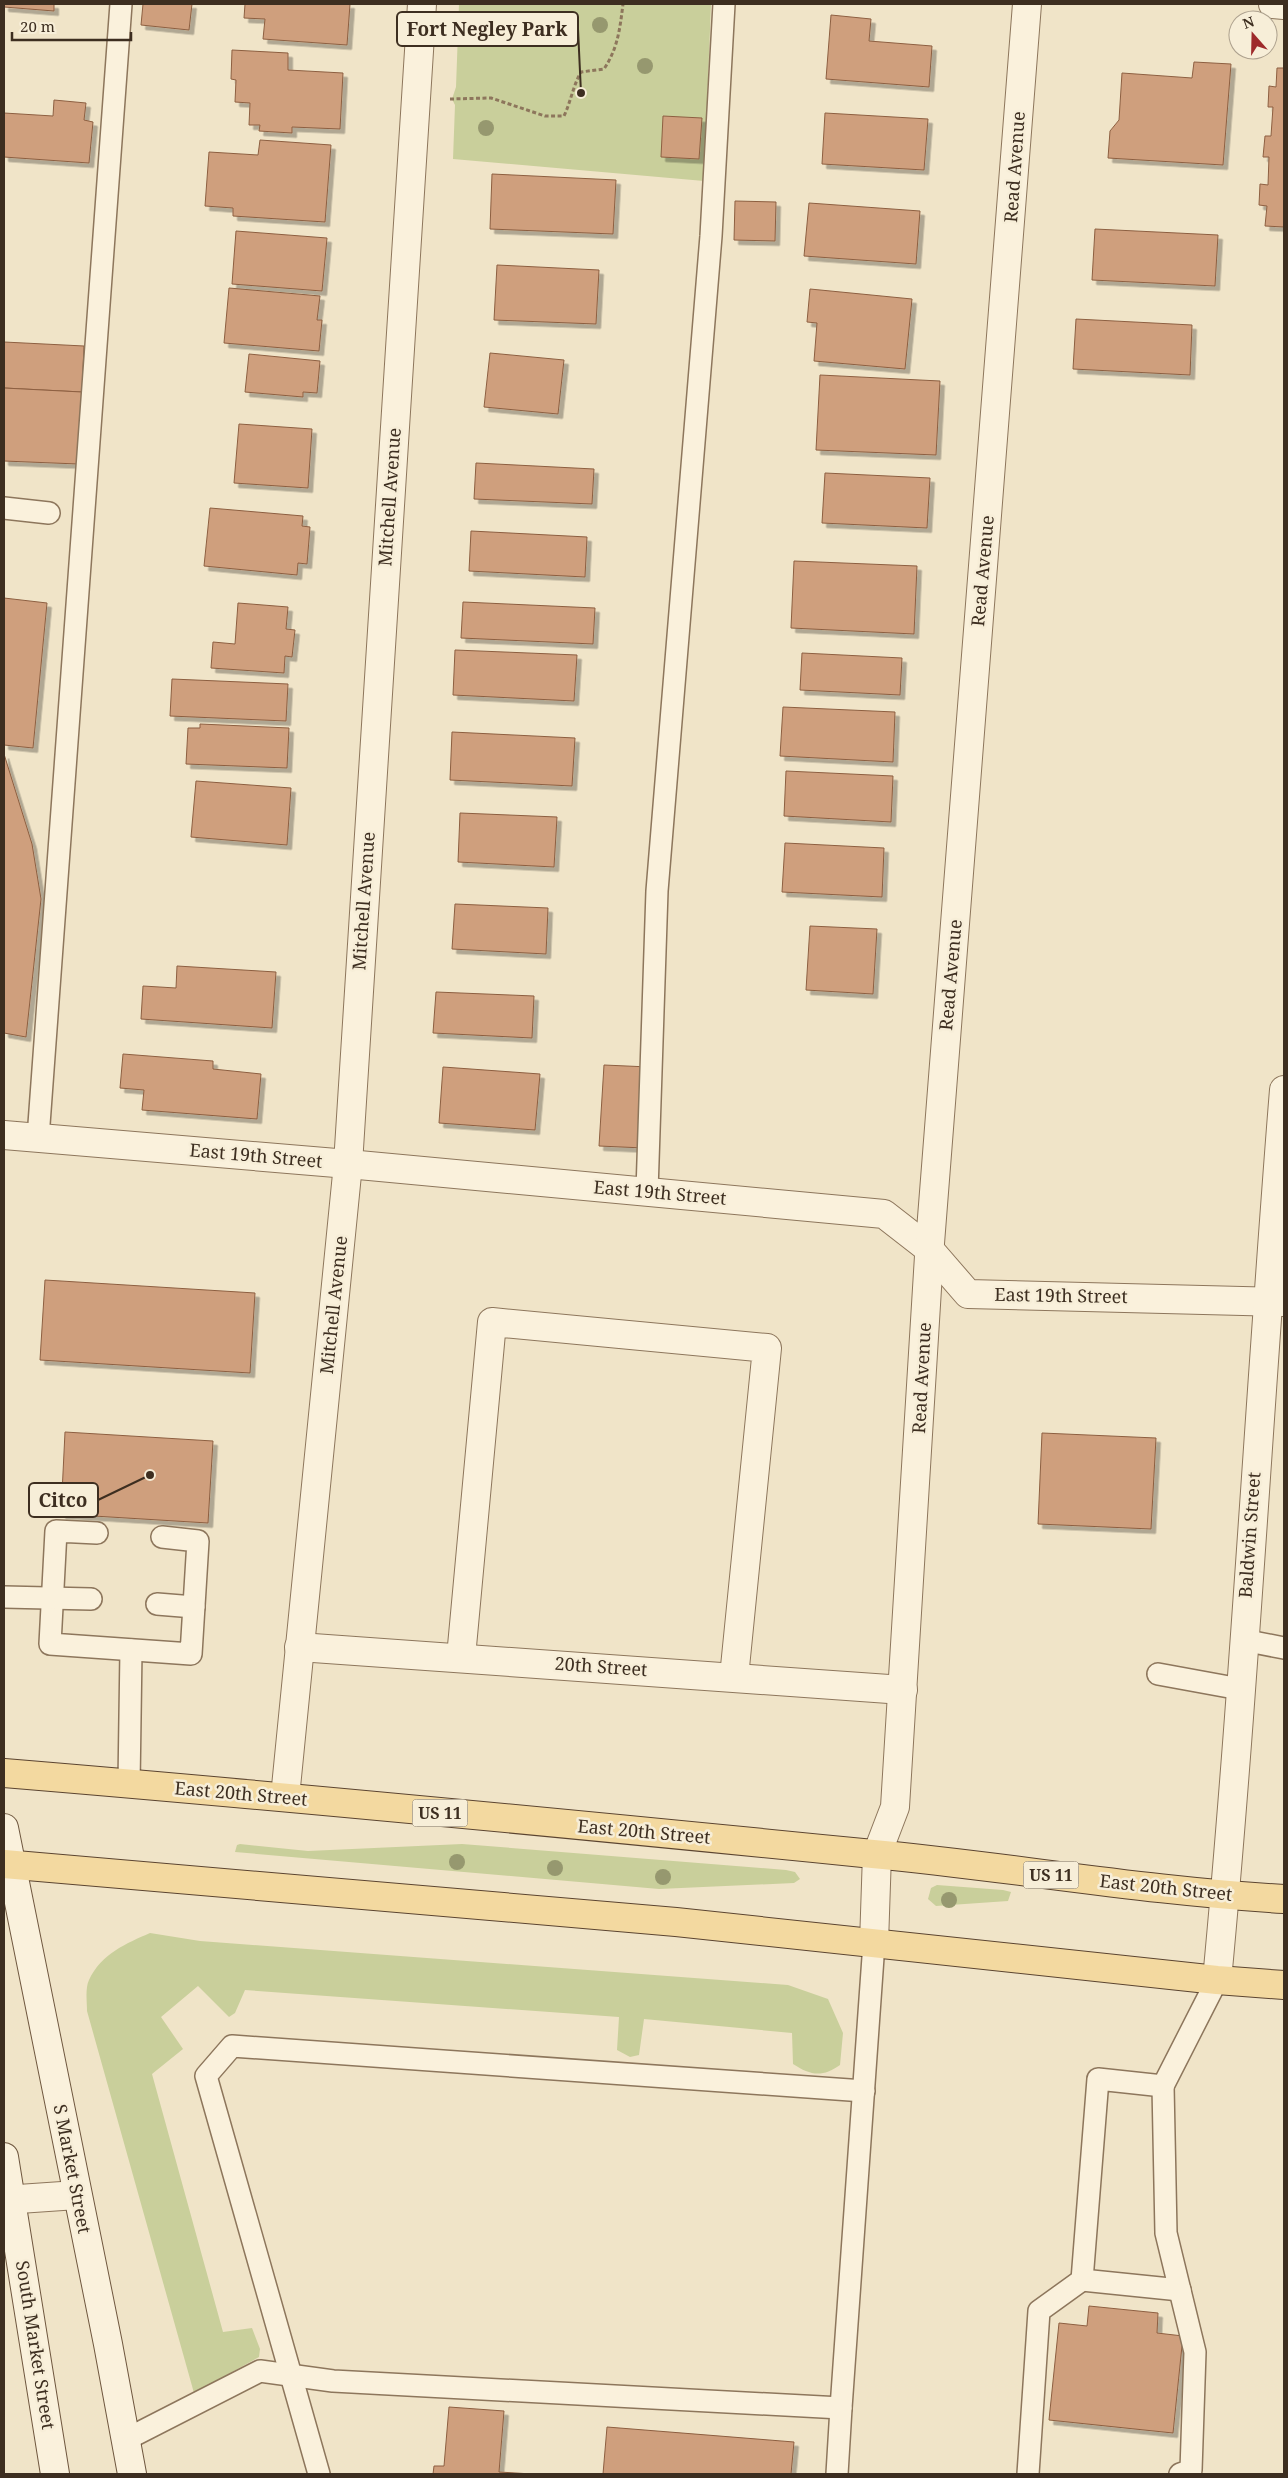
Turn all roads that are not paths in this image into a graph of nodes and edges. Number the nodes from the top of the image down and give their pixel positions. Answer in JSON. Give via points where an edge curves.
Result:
{"nodes":[{"id":1,"x":121,"y":4,"type":"edge"},
{"id":2,"x":422,"y":4,"type":"edge"},
{"id":3,"x":724,"y":4,"type":"edge"},
{"id":4,"x":1027,"y":4,"type":"edge"},
{"id":5,"x":1272,"y":4,"type":"edge"},
{"id":6,"x":1284,"y":5,"type":"edge"},
{"id":7,"x":4,"y":508,"type":"edge"},
{"id":8,"x":49,"y":513,"type":"dead end"},
{"id":9,"x":1284,"y":1090,"type":"edge"},
{"id":10,"x":4,"y":1135,"type":"edge"},
{"id":11,"x":38,"y":1138,"type":"junction"},
{"id":12,"x":348,"y":1164,"type":"junction"},
{"id":13,"x":647,"y":1192,"type":"junction"},
{"id":14,"x":930,"y":1249,"type":"junction"},
{"id":15,"x":1276,"y":1301,"type":"edge"},
{"id":16,"x":96,"y":1533,"type":"dead end"},
{"id":17,"x":162,"y":1537,"type":"dead end"},
{"id":18,"x":52,"y":1596,"type":"junction"},
{"id":19,"x":4,"y":1597,"type":"edge"},
{"id":20,"x":91,"y":1599,"type":"dead end"},
{"id":21,"x":157,"y":1604,"type":"dead end"},
{"id":22,"x":194,"y":1607,"type":"junction"},
{"id":23,"x":1243,"y":1640,"type":"junction"},
{"id":24,"x":299,"y":1647,"type":"junction"},
{"id":25,"x":1284,"y":1648,"type":"edge"},
{"id":26,"x":131,"y":1650,"type":"junction"},
{"id":27,"x":461,"y":1657,"type":"junction"},
{"id":28,"x":1158,"y":1674,"type":"dead end"},
{"id":29,"x":734,"y":1677,"type":"junction"},
{"id":30,"x":1240,"y":1689,"type":"junction"},
{"id":31,"x":903,"y":1690,"type":"junction"},
{"id":32,"x":4,"y":1773,"type":"edge"},
{"id":33,"x":129,"y":1784,"type":"junction"},
{"id":34,"x":285,"y":1797,"type":"junction"},
{"id":35,"x":4,"y":1828,"type":"edge"},
{"id":36,"x":877,"y":1854,"type":"junction"},
{"id":37,"x":7,"y":1864,"type":"edge"},
{"id":38,"x":1225,"y":1896,"type":"junction"},
{"id":39,"x":1284,"y":1899,"type":"edge"},
{"id":40,"x":874,"y":1943,"type":"junction"},
{"id":41,"x":1217,"y":1980,"type":"junction"},
{"id":42,"x":1284,"y":1985,"type":"edge"},
{"id":43,"x":1163,"y":2086,"type":"junction"},
{"id":44,"x":864,"y":2091,"type":"junction"},
{"id":45,"x":4,"y":2157,"type":"edge"},
{"id":46,"x":77,"y":2194,"type":"junction"},
{"id":47,"x":8,"y":2200,"type":"edge"},
{"id":48,"x":1082,"y":2280,"type":"junction"},
{"id":49,"x":1180,"y":2290,"type":"junction"},
{"id":50,"x":290,"y":2375,"type":"junction"},
{"id":51,"x":841,"y":2408,"type":"junction"},
{"id":52,"x":126,"y":2440,"type":"junction"},
{"id":53,"x":55,"y":2474,"type":"edge"},
{"id":54,"x":132,"y":2474,"type":"edge"},
{"id":55,"x":318,"y":2474,"type":"edge"},
{"id":56,"x":837,"y":2474,"type":"edge"},
{"id":57,"x":1028,"y":2474,"type":"edge"},
{"id":58,"x":1180,"y":2474,"type":"edge"}],
"edges":[{"from":1,"to":11,"type":"lane"},
{"from":2,"to":12,"type":"street","name":"Mitchell Avenue"},
{"from":3,"to":13,"type":"lane","via":[[711,236],[657,891]]},
{"from":4,"to":14,"type":"street","name":"Read Avenue"},
{"from":5,"to":6,"type":"street"},
{"from":7,"to":8,"type":"lane"},
{"from":9,"to":15,"type":"street","name":"Baldwin Street"},
{"from":10,"to":11,"type":"street","name":"East 19th Street"},
{"from":11,"to":12,"type":"street","name":"East 19th Street"},
{"from":12,"to":13,"type":"street","name":"East 19th Street"},
{"from":12,"to":24,"type":"street","name":"Mitchell Avenue"},
{"from":13,"to":14,"type":"street","name":"East 19th Street","via":[[884,1214]]},
{"from":14,"to":15,"type":"street","name":"East 19th Street","via":[[968,1294]]},
{"from":14,"to":31,"type":"street","name":"Read Avenue"},
{"from":15,"to":23,"type":"street","name":"Baldwin Street"},
{"from":16,"to":18,"type":"lane","via":[[56,1530]]},
{"from":17,"to":22,"type":"lane","via":[[198,1541]]},
{"from":18,"to":19,"type":"lane"},
{"from":18,"to":20,"type":"lane"},
{"from":18,"to":26,"type":"lane","via":[[50,1644]]},
{"from":21,"to":22,"type":"lane"},
{"from":22,"to":26,"type":"lane","via":[[191,1654]]},
{"from":23,"to":25,"type":"lane"},
{"from":23,"to":30,"type":"street","name":"Baldwin Street"},
{"from":24,"to":27,"type":"street","name":"20th Street"},
{"from":24,"to":34,"type":"street","name":"Mitchell Avenue"},
{"from":26,"to":33,"type":"lane"},
{"from":27,"to":29,"type":"street","name":"20th Street"},
{"from":27,"to":29,"type":"street","via":[[492,1322],[767,1348]]},
{"from":28,"to":30,"type":"lane"},
{"from":29,"to":31,"type":"street","name":"20th Street"},
{"from":30,"to":38,"type":"street","name":"Baldwin Street"},
{"from":31,"to":36,"type":"street","name":"Read Avenue","via":[[895,1807]]},
{"from":32,"to":33,"type":"main road","name":"East 20th Street","number":"US 11"},
{"from":33,"to":34,"type":"main road","name":"East 20th Street","number":"US 11"},
{"from":34,"to":36,"type":"main road","name":"East 20th Street","number":"US 11"},
{"from":35,"to":37,"type":"street"},
{"from":36,"to":38,"type":"main road","name":"East 20th Street","number":"US 11"},
{"from":36,"to":40,"type":"street","name":"Read Avenue"},
{"from":37,"to":40,"type":"main road","via":[[676,1922]]},
{"from":37,"to":46,"type":"street","name":"S Market Street"},
{"from":38,"to":39,"type":"main road","name":"East 20th Street","number":"US 11"},
{"from":38,"to":41,"type":"street","name":"Baldwin Street"},
{"from":40,"to":41,"type":"main road"},
{"from":40,"to":44,"type":"lane"},
{"from":41,"to":42,"type":"main road"},
{"from":41,"to":43,"type":"lane"},
{"from":43,"to":48,"type":"lane","via":[[1098,2079]]},
{"from":43,"to":49,"type":"lane","via":[[1166,2233]]},
{"from":44,"to":50,"type":"lane","via":[[232,2046],[206,2076]]},
{"from":44,"to":51,"type":"lane"},
{"from":45,"to":47,"type":"street","name":"South Market Street"},
{"from":46,"to":47,"type":"street"},
{"from":46,"to":52,"type":"street","name":"S Market Street"},
{"from":47,"to":53,"type":"street","name":"South Market Street"},
{"from":48,"to":49,"type":"lane"},
{"from":48,"to":57,"type":"lane","via":[[1039,2311]]},
{"from":49,"to":58,"type":"lane","via":[[1195,2352],[1191,2470]]},
{"from":50,"to":51,"type":"lane","via":[[343,2381]]},
{"from":50,"to":52,"type":"lane","via":[[260,2371]]},
{"from":50,"to":55,"type":"lane"},
{"from":51,"to":56,"type":"lane"},
{"from":52,"to":54,"type":"street","name":"S Market Street"}]}
